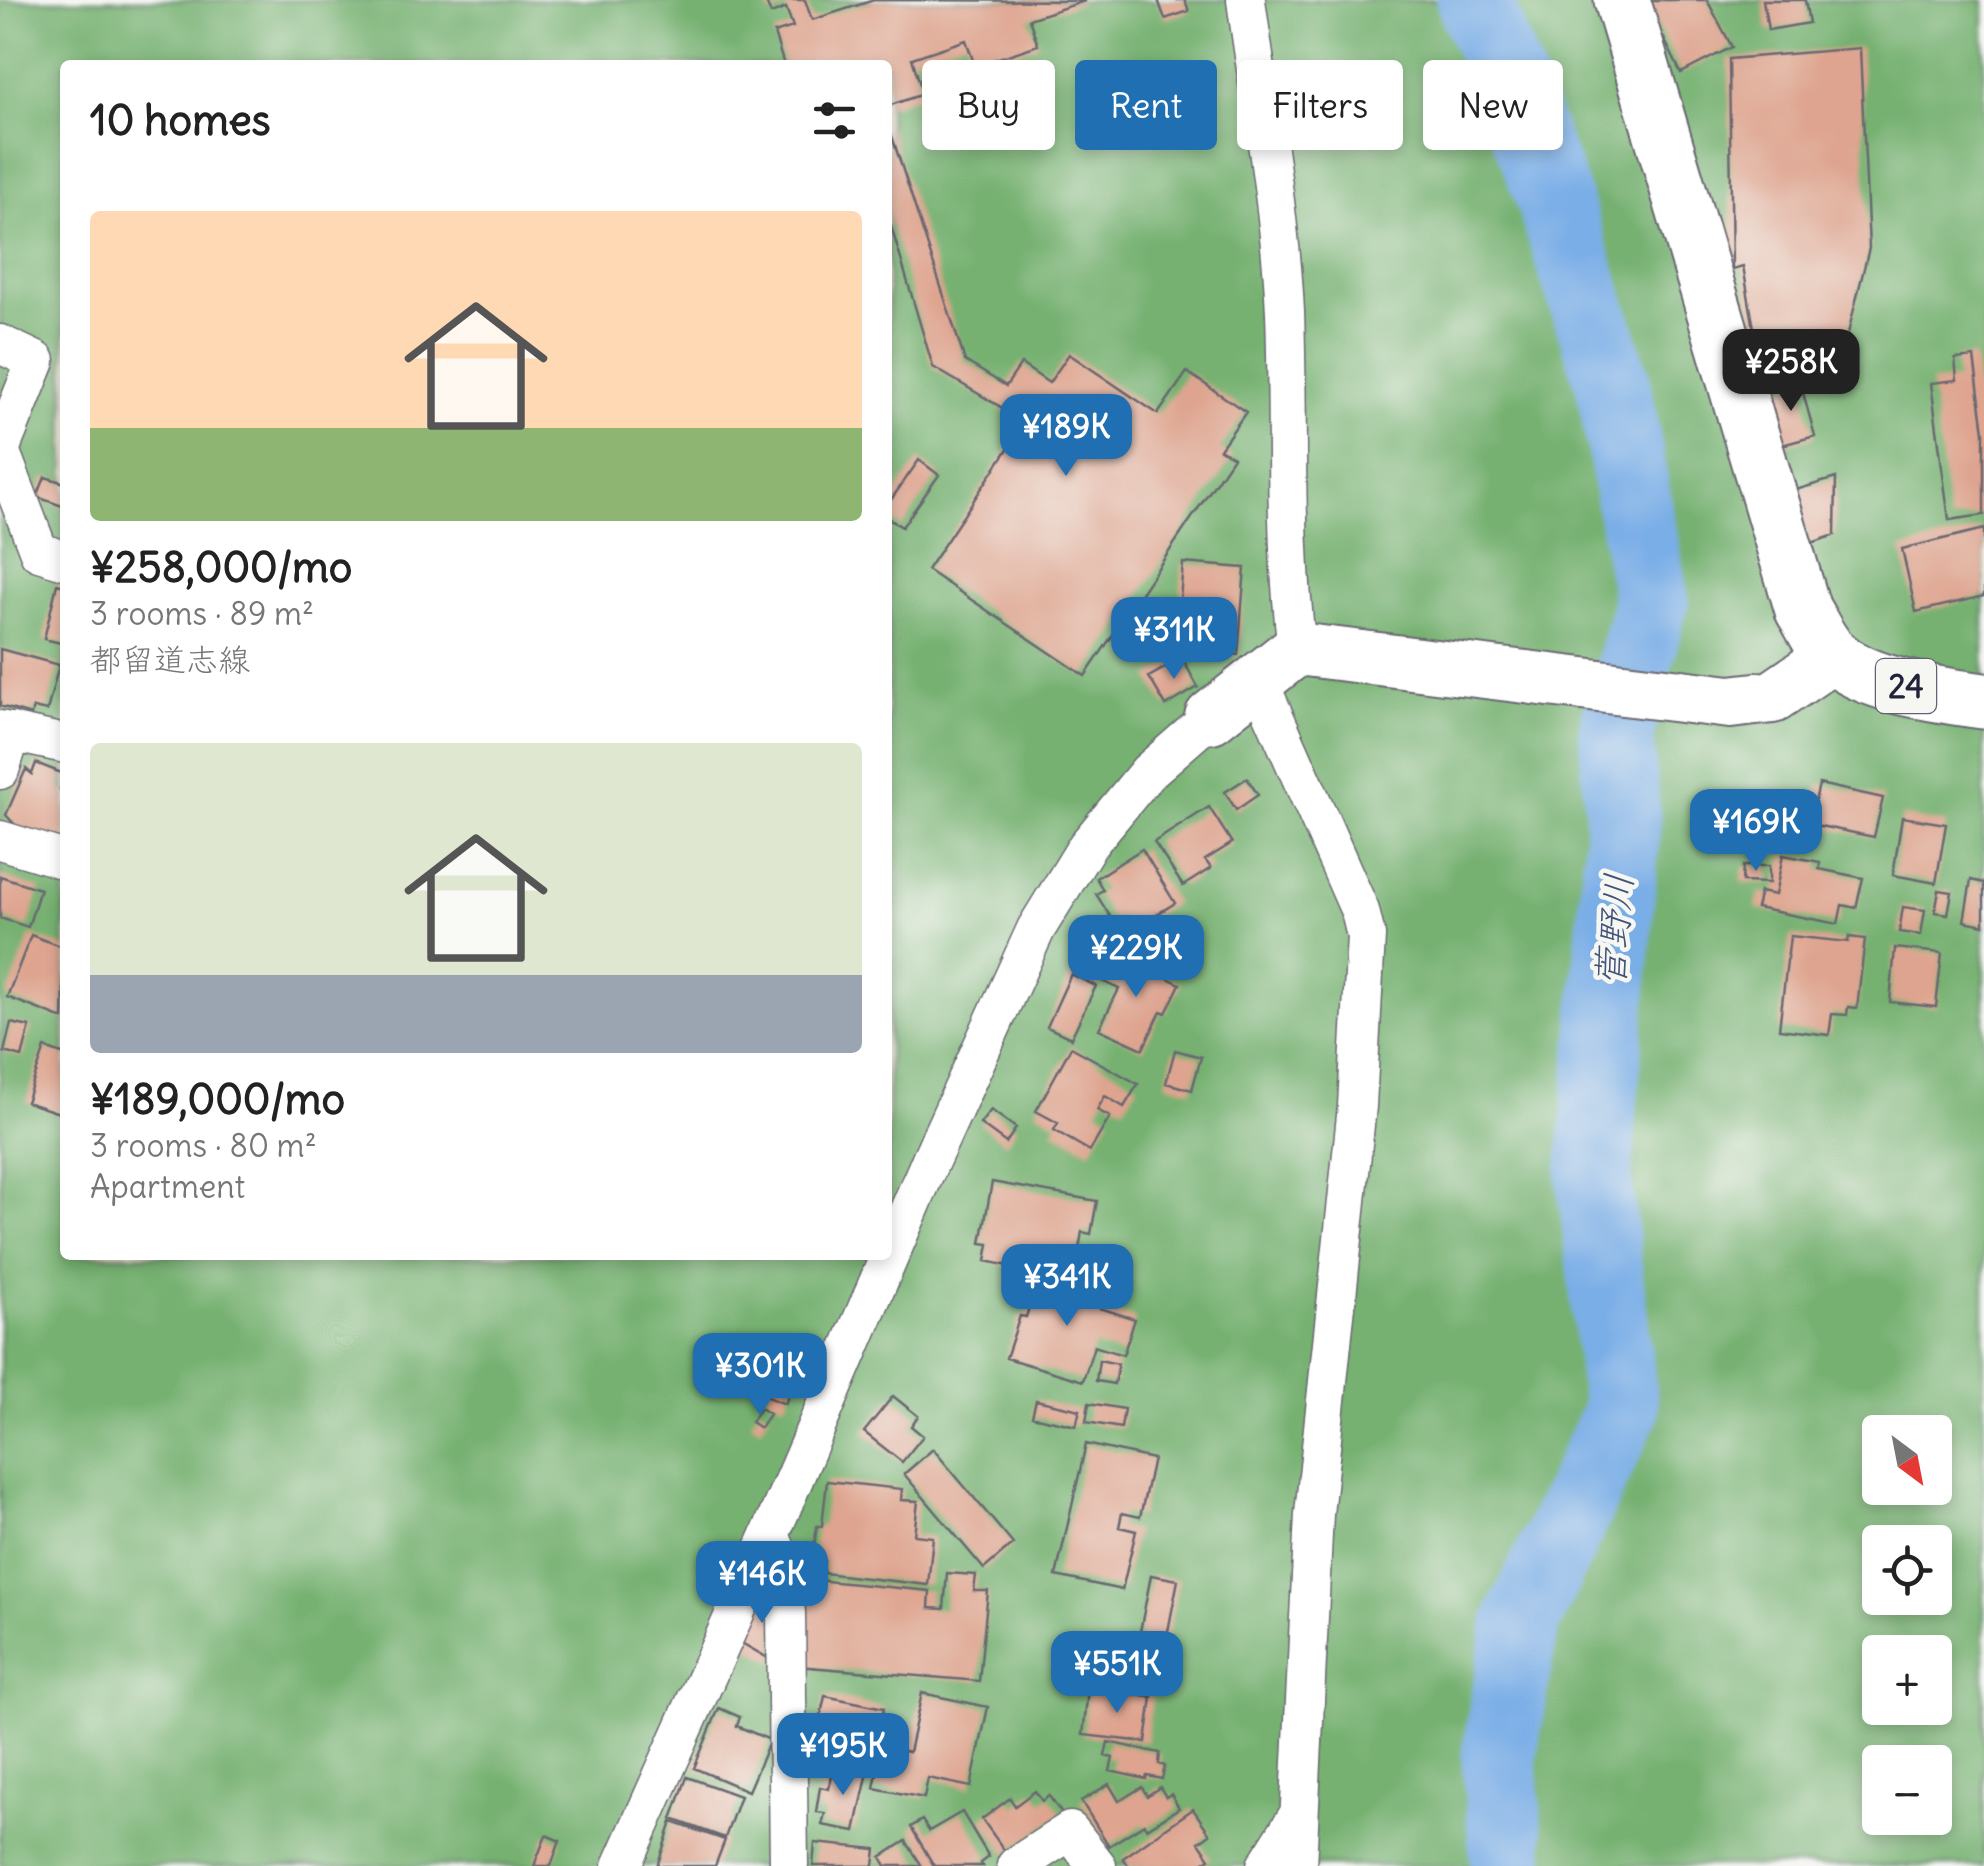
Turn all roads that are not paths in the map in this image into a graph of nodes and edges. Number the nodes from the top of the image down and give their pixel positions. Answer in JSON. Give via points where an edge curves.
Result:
{"nodes":[{"id":1,"x":1246,"y":0,"type":"edge"},
{"id":2,"x":1622,"y":0,"type":"edge"},
{"id":3,"x":0,"y":344,"type":"edge"},
{"id":4,"x":60,"y":558,"type":"edge"},
{"id":5,"x":1833,"y":656,"type":"junction"},
{"id":6,"x":1278,"y":665,"type":"junction"},
{"id":7,"x":1984,"y":701,"type":"edge"},
{"id":8,"x":1211,"y":717,"type":"joint"},
{"id":9,"x":6,"y":731,"type":"edge"},
{"id":10,"x":60,"y":743,"type":"edge"},
{"id":11,"x":0,"y":770,"type":"edge"},
{"id":12,"x":0,"y":840,"type":"edge"},
{"id":13,"x":60,"y":858,"type":"edge"},
{"id":14,"x":892,"y":1250,"type":"edge"},
{"id":15,"x":888,"y":1260,"type":"edge"},
{"id":16,"x":770,"y":1535,"type":"junction"},
{"id":17,"x":1297,"y":1817,"type":"junction"},
{"id":18,"x":622,"y":1866,"type":"edge"},
{"id":19,"x":789,"y":1866,"type":"edge"},
{"id":20,"x":1016,"y":1866,"type":"edge"},
{"id":21,"x":1097,"y":1866,"type":"edge"},
{"id":22,"x":1266,"y":1866,"type":"edge"},
{"id":23,"x":1296,"y":1866,"type":"edge"}],
"edges":[{"from":1,"to":6,"type":"street","via":[[1274,175],[1284,312],[1286,520]]},
{"from":2,"to":5,"type":"main road","number":"24","via":[[1803,610]]},
{"from":3,"to":4,"type":"street","via":[[36,362],[0,450],[40,552]]},
{"from":5,"to":6,"type":"street","via":[[1773,697],[1730,702]]},
{"from":5,"to":7,"type":"main road","number":"24","via":[[1870,676]]},
{"from":6,"to":8,"type":"street"},
{"from":6,"to":17,"type":"street","via":[[1366,936],[1357,1106],[1314,1514]]},
{"from":8,"to":14,"type":"street","via":[[1136,787],[1088,846],[1036,929]]},
{"from":9,"to":10,"type":"street"},
{"from":9,"to":11,"type":"street"},
{"from":12,"to":13,"type":"street"},
{"from":15,"to":16,"type":"street"},
{"from":16,"to":18,"type":"street"},
{"from":16,"to":19,"type":"street","via":[[782,1563],[786,1612]]},
{"from":17,"to":22,"type":"street"},
{"from":17,"to":23,"type":"street"},
{"from":20,"to":21,"type":"street","via":[[1070,1831]]}]}
